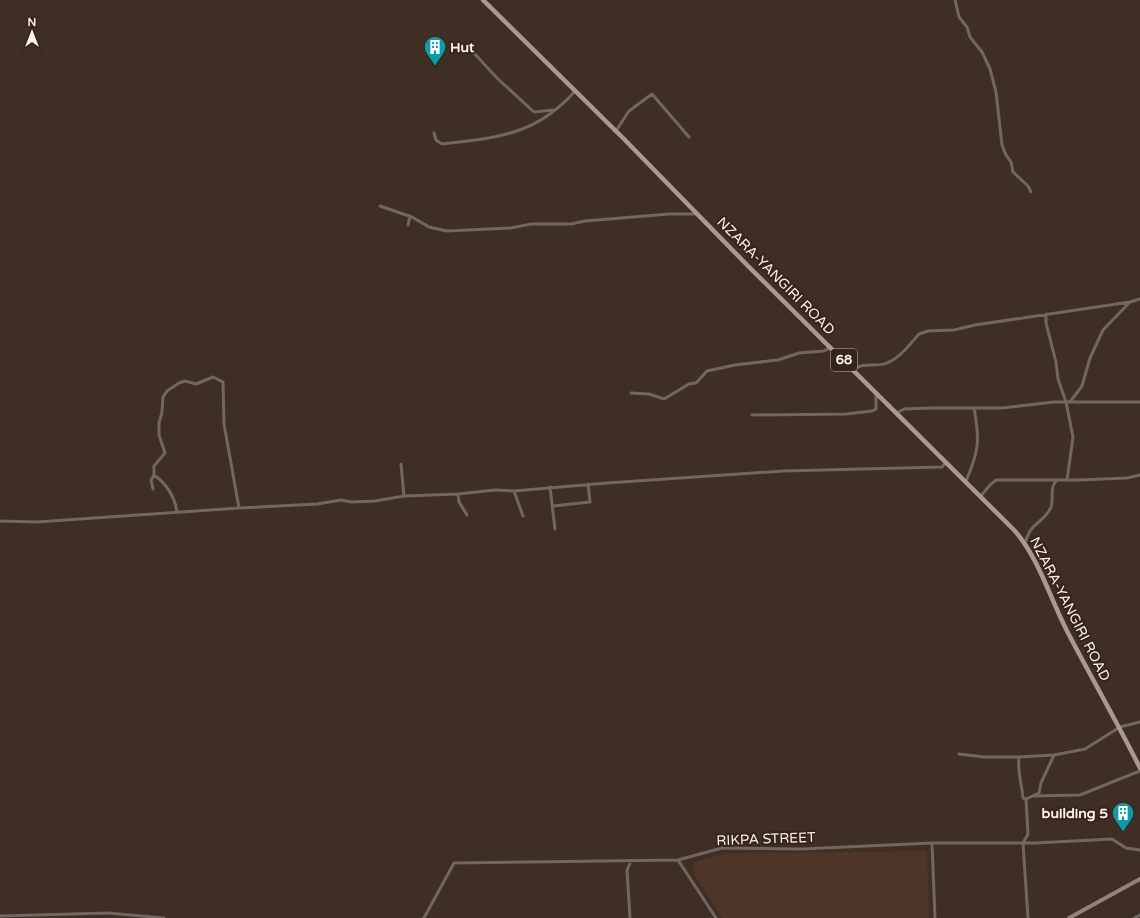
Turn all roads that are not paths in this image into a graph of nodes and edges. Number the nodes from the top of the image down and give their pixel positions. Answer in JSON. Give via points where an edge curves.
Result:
{"nodes":[{"id":1,"x":483,"y":0,"type":"edge"},
{"id":2,"x":955,"y":0,"type":"edge"},
{"id":3,"x":473,"y":52,"type":"dead end"},
{"id":4,"x":575,"y":91,"type":"junction"},
{"id":5,"x":554,"y":110,"type":"junction"},
{"id":6,"x":616,"y":131,"type":"junction"},
{"id":7,"x":434,"y":133,"type":"dead end"},
{"id":8,"x":689,"y":137,"type":"dead end"},
{"id":9,"x":1031,"y":192,"type":"dead end"},
{"id":10,"x":380,"y":206,"type":"dead end"},
{"id":11,"x":698,"y":214,"type":"junction"},
{"id":12,"x":410,"y":216,"type":"junction"},
{"id":13,"x":408,"y":225,"type":"dead end"},
{"id":14,"x":1140,"y":299,"type":"edge"},
{"id":15,"x":1130,"y":302,"type":"junction"},
{"id":16,"x":1046,"y":314,"type":"junction"},
{"id":17,"x":831,"y":347,"type":"junction"},
{"id":18,"x":854,"y":370,"type":"junction"},
{"id":19,"x":876,"y":392,"type":"junction"},
{"id":20,"x":631,"y":393,"type":"dead end"},
{"id":21,"x":1066,"y":402,"type":"junction"},
{"id":22,"x":1070,"y":402,"type":"junction"},
{"id":23,"x":1140,"y":402,"type":"edge"},
{"id":24,"x":974,"y":408,"type":"junction"},
{"id":25,"x":897,"y":413,"type":"junction"},
{"id":26,"x":752,"y":415,"type":"dead end"},
{"id":27,"x":946,"y":462,"type":"junction"},
{"id":28,"x":401,"y":464,"type":"dead end"},
{"id":29,"x":154,"y":475,"type":"junction"},
{"id":30,"x":1140,"y":475,"type":"edge"},
{"id":31,"x":1051,"y":479,"type":"junction"},
{"id":32,"x":1057,"y":480,"type":"junction"},
{"id":33,"x":1067,"y":480,"type":"junction"},
{"id":34,"x":966,"y":481,"type":"junction"},
{"id":35,"x":588,"y":484,"type":"junction"},
{"id":36,"x":1052,"y":486,"type":"junction"},
{"id":37,"x":550,"y":487,"type":"junction"},
{"id":38,"x":154,"y":489,"type":"dead end"},
{"id":39,"x":514,"y":491,"type":"junction"},
{"id":40,"x":458,"y":494,"type":"junction"},
{"id":41,"x":404,"y":496,"type":"junction"},
{"id":42,"x":980,"y":497,"type":"junction"},
{"id":43,"x":553,"y":506,"type":"junction"},
{"id":44,"x":239,"y":508,"type":"junction"},
{"id":45,"x":177,"y":512,"type":"junction"},
{"id":46,"x":467,"y":514,"type":"dead end"},
{"id":47,"x":523,"y":516,"type":"dead end"},
{"id":48,"x":0,"y":521,"type":"edge"},
{"id":49,"x":556,"y":529,"type":"dead end"},
{"id":50,"x":1024,"y":543,"type":"junction"},
{"id":51,"x":1140,"y":722,"type":"edge"},
{"id":52,"x":1120,"y":727,"type":"junction"},
{"id":53,"x":959,"y":754,"type":"dead end"},
{"id":54,"x":1054,"y":755,"type":"junction"},
{"id":55,"x":1019,"y":757,"type":"junction"},
{"id":56,"x":1140,"y":770,"type":"edge"},
{"id":57,"x":1034,"y":796,"type":"junction"},
{"id":58,"x":1026,"y":799,"type":"junction"},
{"id":59,"x":932,"y":843,"type":"junction"},
{"id":60,"x":1022,"y":843,"type":"junction"},
{"id":61,"x":1140,"y":850,"type":"edge"},
{"id":62,"x":678,"y":860,"type":"junction"},
{"id":63,"x":631,"y":861,"type":"junction"},
{"id":64,"x":1140,"y":879,"type":"edge"},
{"id":65,"x":1140,"y":915,"type":"edge"},
{"id":66,"x":0,"y":916,"type":"edge"},
{"id":67,"x":164,"y":918,"type":"edge"},
{"id":68,"x":424,"y":918,"type":"edge"},
{"id":69,"x":630,"y":918,"type":"edge"},
{"id":70,"x":716,"y":918,"type":"edge"},
{"id":71,"x":935,"y":918,"type":"edge"},
{"id":72,"x":1028,"y":918,"type":"edge"},
{"id":73,"x":1069,"y":918,"type":"edge"},
{"id":74,"x":1134,"y":918,"type":"edge"}],
"edges":[{"from":1,"to":4,"type":"main road","name":"NZARA-YANGIRI ROAD","number":"68"},
{"from":2,"to":9,"type":"street","via":[[959,17],[990,69],[996,92],[1002,145],[1013,172]]},
{"from":3,"to":5,"type":"street","via":[[534,112]]},
{"from":4,"to":5,"type":"street"},
{"from":4,"to":6,"type":"main road","name":"NZARA-YANGIRI ROAD","number":"68"},
{"from":5,"to":7,"type":"street","via":[[524,130],[490,138],[442,144],[436,140]]},
{"from":6,"to":8,"type":"street","via":[[629,111],[652,94]]},
{"from":6,"to":11,"type":"main road","name":"NZARA-YANGIRI ROAD","number":"68"},
{"from":10,"to":12,"type":"street"},
{"from":11,"to":12,"type":"street","via":[[447,231],[430,228]]},
{"from":11,"to":17,"type":"main road","name":"NZARA-YANGIRI ROAD","number":"68"},
{"from":12,"to":13,"type":"street"},
{"from":14,"to":15,"type":"street"},
{"from":15,"to":16,"type":"street"},
{"from":15,"to":22,"type":"street","via":[[1102,332],[1082,386]]},
{"from":16,"to":18,"type":"street","via":[[954,330],[924,332],[887,364],[861,366]]},
{"from":16,"to":21,"type":"street","via":[[1058,379]]},
{"from":17,"to":18,"type":"main road","name":"NZARA-YANGIRI ROAD","number":"68"},
{"from":17,"to":20,"type":"street","via":[[824,351],[799,353],[778,360],[707,371],[696,383],[689,384],[664,399],[644,393]]},
{"from":18,"to":19,"type":"main road","name":"NZARA-YANGIRI ROAD","number":"68"},
{"from":19,"to":25,"type":"main road","name":"NZARA-YANGIRI ROAD","number":"68"},
{"from":19,"to":26,"type":"street","via":[[876,409],[872,411],[846,414]]},
{"from":21,"to":22,"type":"street"},
{"from":21,"to":24,"type":"street"},
{"from":21,"to":33,"type":"street","via":[[1073,437]]},
{"from":22,"to":23,"type":"street"},
{"from":24,"to":25,"type":"street","via":[[904,409]]},
{"from":24,"to":34,"type":"street","via":[[978,445]]},
{"from":25,"to":27,"type":"main road","name":"NZARA-YANGIRI ROAD","number":"68"},
{"from":27,"to":34,"type":"main road","name":"NZARA-YANGIRI ROAD","number":"68"},
{"from":27,"to":35,"type":"street","via":[[945,466],[934,468],[784,472]]},
{"from":28,"to":41,"type":"street"},
{"from":29,"to":38,"type":"street","via":[[151,480]]},
{"from":29,"to":44,"type":"street","via":[[154,466],[165,453],[159,435],[163,397],[179,383],[185,381],[196,384],[217,377],[223,382],[224,424]]},
{"from":29,"to":45,"type":"street","via":[[167,486]]},
{"from":30,"to":33,"type":"street","via":[[1126,478]]},
{"from":31,"to":32,"type":"street"},
{"from":31,"to":36,"type":"street"},
{"from":31,"to":42,"type":"street","via":[[996,480]]},
{"from":32,"to":33,"type":"street"},
{"from":32,"to":36,"type":"street"},
{"from":34,"to":42,"type":"main road","name":"NZARA-YANGIRI ROAD","number":"68"},
{"from":35,"to":37,"type":"street"},
{"from":35,"to":43,"type":"street","via":[[590,502]]},
{"from":36,"to":50,"type":"street","via":[[1050,508],[1030,531]]},
{"from":37,"to":39,"type":"street"},
{"from":37,"to":43,"type":"street"},
{"from":39,"to":40,"type":"street","via":[[495,490]]},
{"from":39,"to":47,"type":"street"},
{"from":40,"to":41,"type":"street"},
{"from":40,"to":46,"type":"street","via":[[459,502]]},
{"from":41,"to":44,"type":"street","via":[[375,501],[341,500],[317,504]]},
{"from":42,"to":50,"type":"main road","name":"NZARA-YANGIRI ROAD","number":"68"},
{"from":43,"to":49,"type":"street"},
{"from":44,"to":45,"type":"street"},
{"from":45,"to":48,"type":"street","via":[[37,522]]},
{"from":50,"to":52,"type":"main road","name":"NZARA-YANGIRI ROAD","number":"68","via":[[1067,631]]},
{"from":51,"to":52,"type":"street"},
{"from":52,"to":54,"type":"street","via":[[1085,749]]},
{"from":52,"to":56,"type":"main road","name":"NZARA-YANGIRI ROAD","number":"68"},
{"from":53,"to":55,"type":"street"},
{"from":54,"to":55,"type":"street"},
{"from":54,"to":57,"type":"street","via":[[1038,793]]},
{"from":55,"to":58,"type":"street","via":[[1023,798]]},
{"from":56,"to":57,"type":"street","via":[[1080,795]]},
{"from":57,"to":58,"type":"street"},
{"from":58,"to":60,"type":"street","via":[[1028,834]]},
{"from":59,"to":60,"type":"street","name":"RIKPA STREET"},
{"from":59,"to":62,"type":"street","name":"RIKPA STREET","via":[[722,848]]},
{"from":59,"to":71,"type":"street"},
{"from":60,"to":61,"type":"street","name":"RIKPA STREET","via":[[1112,840],[1126,848]]},
{"from":60,"to":72,"type":"street"},
{"from":62,"to":63,"type":"street","name":"RIKPA STREET"},
{"from":62,"to":70,"type":"street"},
{"from":63,"to":68,"type":"street","name":"RIKPA STREET","via":[[454,863]]},
{"from":63,"to":69,"type":"street","via":[[627,870]]},
{"from":64,"to":73,"type":"street"},
{"from":65,"to":74,"type":"street"},
{"from":66,"to":67,"type":"street","via":[[108,913]]}]}
